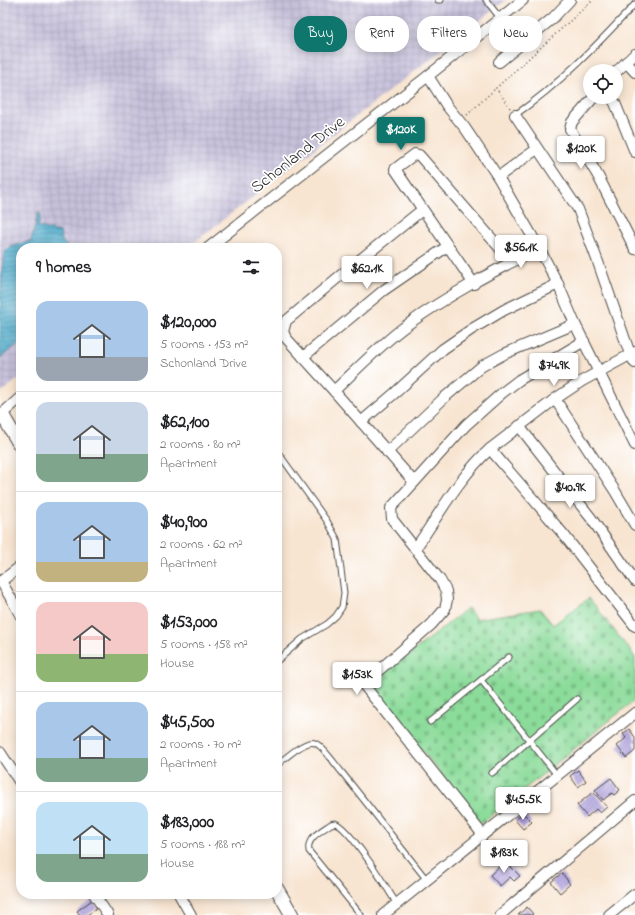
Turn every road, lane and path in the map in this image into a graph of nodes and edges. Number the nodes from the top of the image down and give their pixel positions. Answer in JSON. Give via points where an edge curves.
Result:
{"nodes":[{"id":1,"x":486,"y":0,"type":"edge"},
{"id":2,"x":523,"y":0,"type":"edge"},
{"id":3,"x":570,"y":0,"type":"edge"},
{"id":4,"x":592,"y":2,"type":"dead end"},
{"id":5,"x":635,"y":4,"type":"edge"},
{"id":6,"x":498,"y":16,"type":"edge"},
{"id":7,"x":503,"y":16,"type":"edge"},
{"id":8,"x":489,"y":27,"type":"edge"},
{"id":9,"x":635,"y":54,"type":"edge"},
{"id":10,"x":499,"y":62,"type":"dead end"},
{"id":11,"x":626,"y":62,"type":"junction"},
{"id":12,"x":623,"y":65,"type":"edge"},
{"id":13,"x":635,"y":72,"type":"edge"},
{"id":14,"x":428,"y":76,"type":"junction"},
{"id":15,"x":496,"y":88,"type":"junction"},
{"id":16,"x":588,"y":104,"type":"edge"},
{"id":17,"x":615,"y":104,"type":"edge"},
{"id":18,"x":515,"y":115,"type":"junction"},
{"id":19,"x":460,"y":122,"type":"junction"},
{"id":20,"x":537,"y":149,"type":"junction"},
{"id":21,"x":635,"y":152,"type":"edge"},
{"id":22,"x":498,"y":177,"type":"junction"},
{"id":23,"x":422,"y":210,"type":"junction"},
{"id":24,"x":214,"y":243,"type":"edge"},
{"id":25,"x":448,"y":246,"type":"junction"},
{"id":26,"x":539,"y":248,"type":"junction"},
{"id":27,"x":635,"y":249,"type":"edge"},
{"id":28,"x":512,"y":262,"type":"junction"},
{"id":29,"x":474,"y":284,"type":"junction"},
{"id":30,"x":558,"y":284,"type":"junction"},
{"id":31,"x":575,"y":324,"type":"junction"},
{"id":32,"x":584,"y":341,"type":"junction"},
{"id":33,"x":633,"y":356,"type":"edge"},
{"id":34,"x":303,"y":357,"type":"junction"},
{"id":35,"x":599,"y":372,"type":"junction"},
{"id":36,"x":334,"y":391,"type":"junction"},
{"id":37,"x":555,"y":399,"type":"junction"},
{"id":38,"x":16,"y":401,"type":"edge"},
{"id":39,"x":1,"y":414,"type":"edge"},
{"id":40,"x":361,"y":422,"type":"junction"},
{"id":41,"x":519,"y":426,"type":"junction"},
{"id":42,"x":16,"y":439,"type":"edge"},
{"id":43,"x":635,"y":445,"type":"edge"},
{"id":44,"x":490,"y":449,"type":"junction"},
{"id":45,"x":387,"y":452,"type":"junction"},
{"id":46,"x":282,"y":458,"type":"edge"},
{"id":47,"x":414,"y":482,"type":"junction"},
{"id":48,"x":635,"y":525,"type":"edge"},
{"id":49,"x":415,"y":549,"type":"junction"},
{"id":50,"x":16,"y":570,"type":"edge"},
{"id":51,"x":1,"y":581,"type":"edge"},
{"id":52,"x":635,"y":581,"type":"edge"},
{"id":53,"x":16,"y":607,"type":"edge"},
{"id":54,"x":635,"y":626,"type":"edge"},
{"id":55,"x":282,"y":657,"type":"edge"},
{"id":56,"x":509,"y":657,"type":"dead end"},
{"id":57,"x":481,"y":680,"type":"junction"},
{"id":58,"x":577,"y":699,"type":"dead end"},
{"id":59,"x":635,"y":713,"type":"edge"},
{"id":60,"x":430,"y":722,"type":"dead end"},
{"id":61,"x":530,"y":740,"type":"junction"},
{"id":62,"x":0,"y":752,"type":"edge"},
{"id":63,"x":282,"y":761,"type":"edge"},
{"id":64,"x":492,"y":773,"type":"dead end"},
{"id":65,"x":557,"y":775,"type":"junction"},
{"id":66,"x":16,"y":776,"type":"edge"},
{"id":67,"x":635,"y":801,"type":"edge"},
{"id":68,"x":483,"y":835,"type":"junction"},
{"id":69,"x":427,"y":880,"type":"junction"},
{"id":70,"x":635,"y":894,"type":"edge"},
{"id":71,"x":282,"y":898,"type":"edge"},
{"id":72,"x":97,"y":899,"type":"edge"},
{"id":73,"x":182,"y":899,"type":"edge"},
{"id":74,"x":397,"y":904,"type":"junction"},
{"id":75,"x":108,"y":915,"type":"edge"},
{"id":76,"x":190,"y":915,"type":"edge"},
{"id":77,"x":292,"y":915,"type":"edge"},
{"id":78,"x":361,"y":915,"type":"edge"},
{"id":79,"x":383,"y":915,"type":"edge"},
{"id":80,"x":500,"y":915,"type":"edge"},
{"id":81,"x":609,"y":915,"type":"edge"}],
"edges":[{"from":1,"to":6,"type":"lane"},
{"from":2,"to":7,"type":"street","name":"Schonland Drive"},
{"from":3,"to":10,"type":"street","via":[[553,18]]},
{"from":4,"to":15,"type":"path"},
{"from":5,"to":18,"type":"lane","via":[[585,57],[537,100]]},
{"from":8,"to":14,"type":"street","name":"Schonland Drive"},
{"from":9,"to":11,"type":"street"},
{"from":11,"to":12,"type":"street"},
{"from":11,"to":13,"type":"street"},
{"from":14,"to":19,"type":"street"},
{"from":14,"to":24,"type":"street","name":"Schonland Drive"},
{"from":15,"to":18,"type":"path"},
{"from":15,"to":19,"type":"path"},
{"from":16,"to":27,"type":"street","via":[[572,122],[570,129],[598,176]]},
{"from":17,"to":21,"type":"street"},
{"from":18,"to":20,"type":"street"},
{"from":19,"to":22,"type":"street"},
{"from":20,"to":22,"type":"street"},
{"from":20,"to":33,"type":"street","via":[[578,209]]},
{"from":22,"to":26,"type":"street"},
{"from":23,"to":25,"type":"street"},
{"from":23,"to":28,"type":"street","via":[[395,169],[417,154]]},
{"from":23,"to":34,"type":"street","via":[[286,322],[282,332]]},
{"from":25,"to":29,"type":"street"},
{"from":25,"to":34,"type":"street","via":[[384,290]]},
{"from":26,"to":28,"type":"street"},
{"from":26,"to":30,"type":"street"},
{"from":28,"to":29,"type":"street"},
{"from":29,"to":36,"type":"street","via":[[407,325]]},
{"from":30,"to":31,"type":"street"},
{"from":30,"to":40,"type":"street","via":[[504,310],[443,349]]},
{"from":31,"to":32,"type":"street"},
{"from":31,"to":45,"type":"street","via":[[482,366]]},
{"from":32,"to":35,"type":"street"},
{"from":32,"to":47,"type":"street","via":[[502,393],[466,426]]},
{"from":33,"to":35,"type":"street"},
{"from":34,"to":36,"type":"street"},
{"from":35,"to":37,"type":"street"},
{"from":35,"to":43,"type":"street"},
{"from":36,"to":40,"type":"street"},
{"from":37,"to":41,"type":"street"},
{"from":37,"to":48,"type":"street"},
{"from":38,"to":39,"type":"street"},
{"from":39,"to":42,"type":"street"},
{"from":40,"to":45,"type":"street"},
{"from":41,"to":44,"type":"street"},
{"from":41,"to":52,"type":"street","via":[[591,518]]},
{"from":44,"to":49,"type":"street","via":[[461,482]]},
{"from":44,"to":54,"type":"street","via":[[564,535]]},
{"from":45,"to":47,"type":"street"},
{"from":46,"to":55,"type":"lane","via":[[337,539],[344,594],[342,607],[336,616],[302,639]]},
{"from":47,"to":49,"type":"street","via":[[393,505],[391,512],[392,519]]},
{"from":49,"to":68,"type":"street","via":[[446,591],[445,609],[432,625],[363,684]]},
{"from":50,"to":51,"type":"street"},
{"from":51,"to":53,"type":"street"},
{"from":56,"to":57,"type":"lane"},
{"from":57,"to":60,"type":"lane"},
{"from":57,"to":61,"type":"lane"},
{"from":58,"to":61,"type":"lane"},
{"from":59,"to":65,"type":"street"},
{"from":61,"to":64,"type":"lane"},
{"from":61,"to":65,"type":"lane"},
{"from":62,"to":66,"type":"street"},
{"from":63,"to":69,"type":"lane","via":[[310,742],[316,743]]},
{"from":65,"to":68,"type":"street"},
{"from":67,"to":80,"type":"street"},
{"from":68,"to":69,"type":"street"},
{"from":69,"to":74,"type":"street"},
{"from":70,"to":81,"type":"street"},
{"from":71,"to":77,"type":"street"},
{"from":72,"to":75,"type":"street"},
{"from":73,"to":76,"type":"street"},
{"from":74,"to":78,"type":"lane","via":[[370,863],[343,829],[335,823],[331,824],[311,839],[308,848]]},
{"from":74,"to":79,"type":"street"}]}
